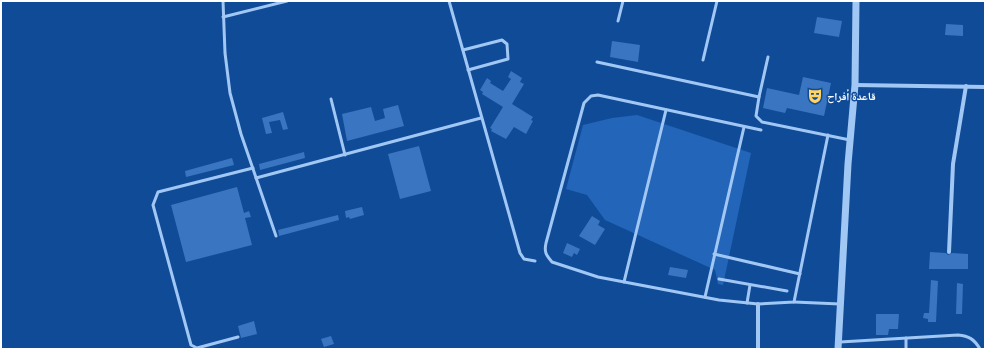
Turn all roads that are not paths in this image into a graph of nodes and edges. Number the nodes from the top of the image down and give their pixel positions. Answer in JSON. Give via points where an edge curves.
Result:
{"nodes":[{"id":1,"x":223,"y":1,"type":"edge"},
{"id":2,"x":287,"y":1,"type":"edge"},
{"id":3,"x":449,"y":1,"type":"edge"},
{"id":4,"x":623,"y":1,"type":"edge"},
{"id":5,"x":717,"y":1,"type":"edge"},
{"id":6,"x":856,"y":1,"type":"edge"},
{"id":7,"x":223,"y":17,"type":"junction"},
{"id":8,"x":618,"y":21,"type":"dead end"},
{"id":9,"x":463,"y":50,"type":"junction"},
{"id":10,"x":768,"y":57,"type":"dead end"},
{"id":11,"x":703,"y":60,"type":"dead end"},
{"id":12,"x":597,"y":62,"type":"dead end"},
{"id":13,"x":468,"y":70,"type":"junction"},
{"id":14,"x":855,"y":85,"type":"junction"},
{"id":15,"x":966,"y":86,"type":"junction"},
{"id":16,"x":985,"y":86,"type":"edge"},
{"id":17,"x":759,"y":97,"type":"junction"},
{"id":18,"x":331,"y":99,"type":"dead end"},
{"id":19,"x":666,"y":110,"type":"junction"},
{"id":20,"x":481,"y":118,"type":"junction"},
{"id":21,"x":744,"y":127,"type":"junction"},
{"id":22,"x":761,"y":130,"type":"dead end"},
{"id":23,"x":828,"y":135,"type":"junction"},
{"id":24,"x":850,"y":140,"type":"junction"},
{"id":25,"x":345,"y":155,"type":"junction"},
{"id":26,"x":253,"y":168,"type":"junction"},
{"id":27,"x":256,"y":178,"type":"junction"},
{"id":28,"x":276,"y":236,"type":"dead end"},
{"id":29,"x":949,"y":252,"type":"dead end"},
{"id":30,"x":714,"y":254,"type":"junction"},
{"id":31,"x":535,"y":261,"type":"dead end"},
{"id":32,"x":800,"y":274,"type":"junction"},
{"id":33,"x":719,"y":279,"type":"dead end"},
{"id":34,"x":624,"y":282,"type":"junction"},
{"id":35,"x":750,"y":285,"type":"junction"},
{"id":36,"x":787,"y":291,"type":"dead end"},
{"id":37,"x":705,"y":297,"type":"junction"},
{"id":38,"x":794,"y":302,"type":"junction"},
{"id":39,"x":746,"y":303,"type":"junction"},
{"id":40,"x":758,"y":304,"type":"junction"},
{"id":41,"x":840,"y":304,"type":"junction"},
{"id":42,"x":238,"y":337,"type":"dead end"},
{"id":43,"x":906,"y":338,"type":"junction"},
{"id":44,"x":838,"y":345,"type":"edge"},
{"id":45,"x":758,"y":349,"type":"edge"},
{"id":46,"x":906,"y":349,"type":"edge"},
{"id":47,"x":980,"y":349,"type":"edge"}],
"edges":[{"from":1,"to":7,"type":"lane"},
{"from":2,"to":7,"type":"lane"},
{"from":3,"to":9,"type":"lane"},
{"from":4,"to":8,"type":"lane"},
{"from":5,"to":11,"type":"lane"},
{"from":6,"to":14,"type":"street"},
{"from":7,"to":26,"type":"lane","via":[[230,93]]},
{"from":9,"to":13,"type":"lane"},
{"from":9,"to":13,"type":"lane","via":[[502,40],[507,44],[508,60]]},
{"from":10,"to":17,"type":"lane"},
{"from":12,"to":17,"type":"lane"},
{"from":13,"to":20,"type":"lane"},
{"from":14,"to":15,"type":"street"},
{"from":14,"to":24,"type":"street"},
{"from":15,"to":16,"type":"street"},
{"from":15,"to":29,"type":"street","via":[[953,164]]},
{"from":17,"to":23,"type":"lane","via":[[756,116],[758,120]]},
{"from":18,"to":25,"type":"lane"},
{"from":19,"to":21,"type":"lane"},
{"from":19,"to":34,"type":"lane"},
{"from":19,"to":34,"type":"lane","via":[[598,95],[586,99],[544,251],[552,262]]},
{"from":20,"to":25,"type":"lane"},
{"from":20,"to":31,"type":"lane","via":[[520,254],[524,259]]},
{"from":21,"to":22,"type":"lane"},
{"from":21,"to":30,"type":"lane"},
{"from":23,"to":24,"type":"lane"},
{"from":23,"to":32,"type":"lane"},
{"from":24,"to":41,"type":"street"},
{"from":25,"to":27,"type":"lane"},
{"from":26,"to":27,"type":"lane"},
{"from":26,"to":42,"type":"lane","via":[[158,192],[153,205],[191,345],[197,348]]},
{"from":27,"to":28,"type":"lane"},
{"from":30,"to":32,"type":"lane"},
{"from":30,"to":37,"type":"lane"},
{"from":32,"to":38,"type":"lane"},
{"from":33,"to":35,"type":"lane"},
{"from":34,"to":37,"type":"lane"},
{"from":35,"to":36,"type":"lane"},
{"from":35,"to":39,"type":"lane"},
{"from":37,"to":39,"type":"lane"},
{"from":38,"to":40,"type":"lane"},
{"from":38,"to":41,"type":"lane"},
{"from":39,"to":40,"type":"lane"},
{"from":40,"to":45,"type":"street"},
{"from":41,"to":44,"type":"street"},
{"from":43,"to":44,"type":"lane"},
{"from":43,"to":46,"type":"lane"},
{"from":43,"to":47,"type":"lane","via":[[968,336]]}]}
